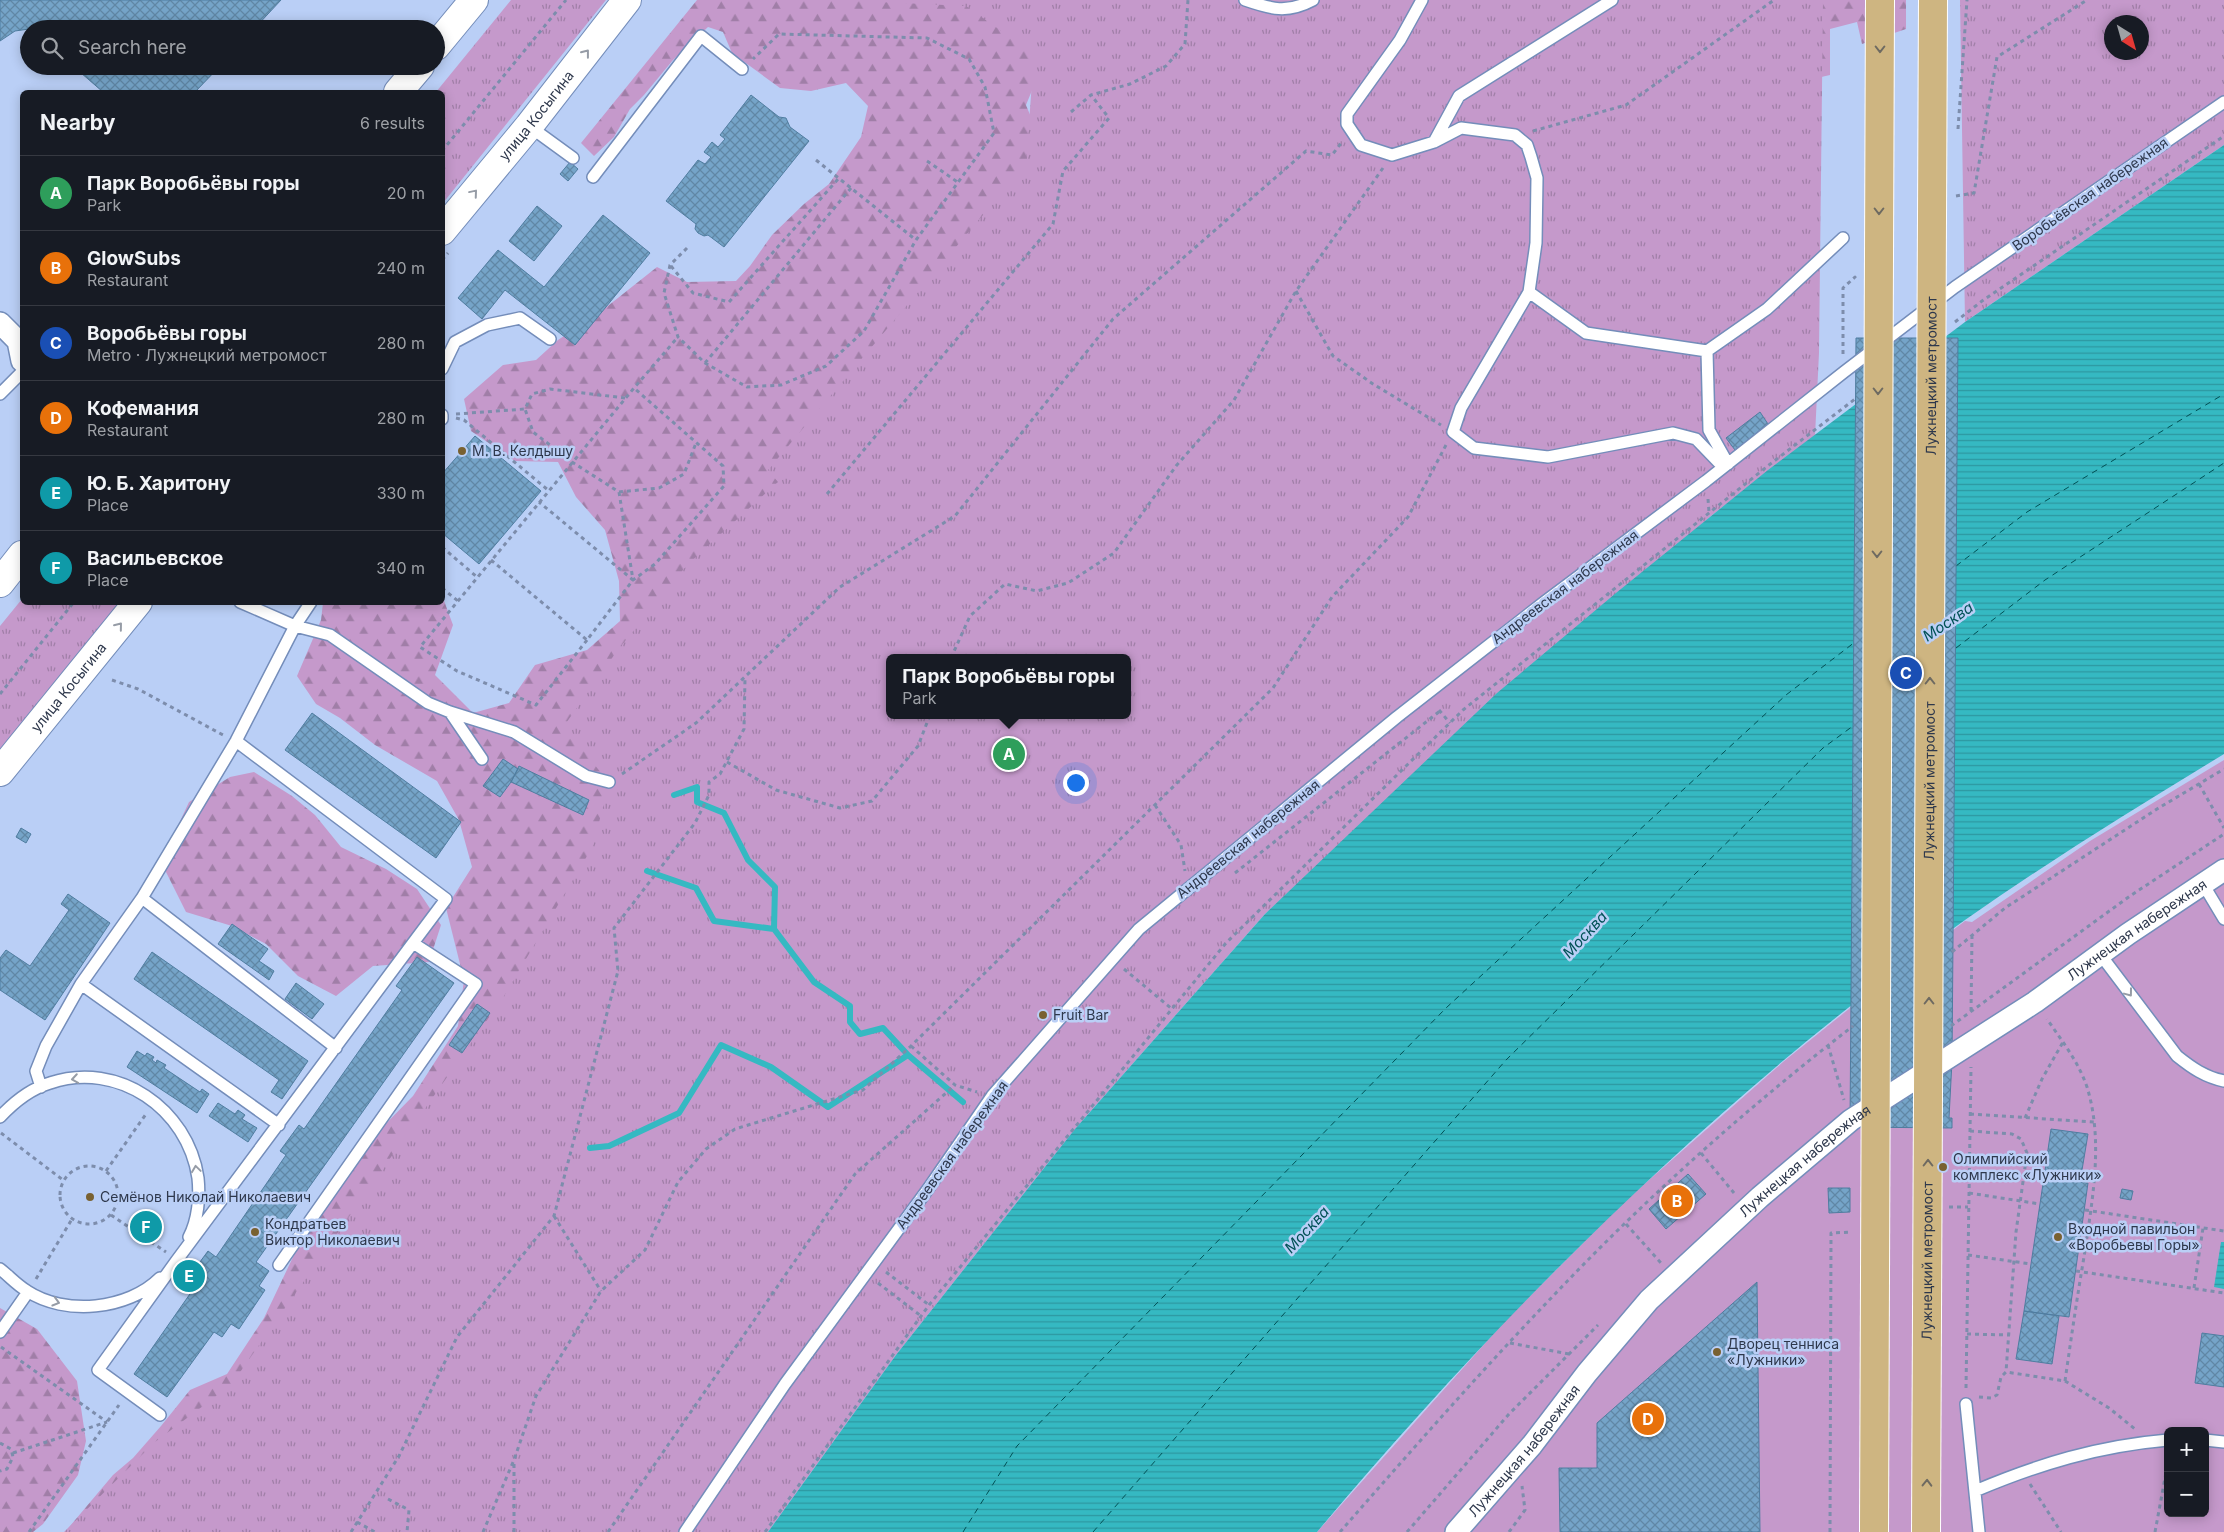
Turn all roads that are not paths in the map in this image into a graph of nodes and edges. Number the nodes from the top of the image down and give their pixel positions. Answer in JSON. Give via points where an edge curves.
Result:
{"nodes":[{"id":1,"x":474,"y":0,"type":"edge"},
{"id":2,"x":627,"y":0,"type":"edge"},
{"id":3,"x":1245,"y":0,"type":"edge"},
{"id":4,"x":1313,"y":0,"type":"edge"},
{"id":5,"x":1422,"y":0,"type":"edge"},
{"id":6,"x":1612,"y":0,"type":"edge"},
{"id":7,"x":1880,"y":0,"type":"edge"},
{"id":8,"x":1933,"y":0,"type":"edge"},
{"id":9,"x":445,"y":35,"type":"edge"},
{"id":10,"x":742,"y":69,"type":"road end"},
{"id":11,"x":412,"y":75,"type":"edge"},
{"id":12,"x":400,"y":90,"type":"edge"},
{"id":13,"x":2224,"y":102,"type":"edge"},
{"id":14,"x":529,"y":126,"type":"junction"},
{"id":15,"x":1434,"y":142,"type":"junction"},
{"id":16,"x":573,"y":158,"type":"dead end"},
{"id":17,"x":593,"y":177,"type":"dead end"},
{"id":18,"x":445,"y":227,"type":"edge"},
{"id":19,"x":1843,"y":238,"type":"dead end"},
{"id":20,"x":1956,"y":287,"type":"joint"},
{"id":21,"x":1529,"y":292,"type":"junction"},
{"id":22,"x":0,"y":323,"type":"edge"},
{"id":23,"x":550,"y":339,"type":"dead end"},
{"id":24,"x":20,"y":350,"type":"edge"},
{"id":25,"x":1707,"y":351,"type":"junction"},
{"id":26,"x":445,"y":364,"type":"edge"},
{"id":27,"x":20,"y":374,"type":"edge"},
{"id":28,"x":0,"y":394,"type":"edge"},
{"id":29,"x":1725,"y":465,"type":"junction"},
{"id":30,"x":20,"y":558,"type":"edge"},
{"id":31,"x":0,"y":583,"type":"edge"},
{"id":32,"x":136,"y":605,"type":"edge"},
{"id":33,"x":247,"y":605,"type":"edge"},
{"id":34,"x":308,"y":605,"type":"edge"},
{"id":35,"x":295,"y":626,"type":"junction"},
{"id":36,"x":450,"y":712,"type":"junction"},
{"id":37,"x":236,"y":741,"type":"junction"},
{"id":38,"x":482,"y":759,"type":"dead end"},
{"id":39,"x":0,"y":772,"type":"edge"},
{"id":40,"x":609,"y":782,"type":"road end"},
{"id":41,"x":2224,"y":870,"type":"edge"},
{"id":42,"x":2203,"y":884,"type":"junction"},
{"id":43,"x":142,"y":898,"type":"junction"},
{"id":44,"x":2222,"y":913,"type":"edge"},
{"id":45,"x":413,"y":943,"type":"junction"},
{"id":46,"x":2100,"y":954,"type":"junction"},
{"id":47,"x":81,"y":984,"type":"junction"},
{"id":48,"x":336,"y":1048,"type":"junction"},
{"id":49,"x":2224,"y":1081,"type":"edge"},
{"id":50,"x":41,"y":1087,"type":"junction"},
{"id":51,"x":0,"y":1117,"type":"edge"},
{"id":52,"x":279,"y":1125,"type":"junction"},
{"id":53,"x":177,"y":1260,"type":"junction"},
{"id":54,"x":280,"y":1266,"type":"dead end"},
{"id":55,"x":0,"y":1269,"type":"edge"},
{"id":56,"x":28,"y":1292,"type":"junction"},
{"id":57,"x":0,"y":1332,"type":"edge"},
{"id":58,"x":1966,"y":1399,"type":"road end"},
{"id":59,"x":160,"y":1415,"type":"dead end"},
{"id":60,"x":2164,"y":1440,"type":"edge"},
{"id":61,"x":2209,"y":1440,"type":"edge"},
{"id":62,"x":2224,"y":1442,"type":"edge"},
{"id":63,"x":1975,"y":1491,"type":"junction"},
{"id":64,"x":685,"y":1532,"type":"edge"},
{"id":65,"x":1456,"y":1532,"type":"edge"},
{"id":66,"x":1874,"y":1532,"type":"edge"},
{"id":67,"x":1926,"y":1532,"type":"edge"},
{"id":68,"x":1979,"y":1532,"type":"edge"}],
"edges":[{"from":1,"to":9,"type":"main road"},
{"from":14,"to":2,"type":"main road","name":"улица Косыгина","one_way":true},
{"from":3,"to":4,"type":"lane","via":[[1272,10],[1300,7]]},
{"from":5,"to":15,"type":"lane","via":[[1400,40],[1347,114],[1347,124],[1361,146],[1392,155]]},
{"from":6,"to":15,"type":"lane","via":[[1459,96]]},
{"from":7,"to":66,"type":"main road","one_way":true,"bridge":true},
{"from":67,"to":8,"type":"main road","name":"Лужнецкий метромост","one_way":true,"bridge":true},
{"from":10,"to":17,"type":"lane","via":[[701,36]]},
{"from":11,"to":12,"type":"main road"},
{"from":13,"to":20,"type":"lane","name":"Воробьёвская набережная"},
{"from":14,"to":16,"type":"lane"},
{"from":18,"to":14,"type":"main road","name":"улица Косыгина","one_way":true},
{"from":15,"to":21,"type":"lane","via":[[1461,128],[1515,135],[1527,145],[1537,178],[1536,243]]},
{"from":19,"to":25,"type":"lane","via":[[1767,309]]},
{"from":20,"to":29,"type":"lane","name":"Андреевская набережная"},
{"from":21,"to":25,"type":"lane","via":[[1586,333]]},
{"from":21,"to":29,"type":"lane","via":[[1461,408],[1453,432],[1474,448],[1548,457],[1673,433],[1696,439]]},
{"from":22,"to":24,"type":"street","via":[[18,341]]},
{"from":23,"to":26,"type":"lane","via":[[520,318],[487,325],[455,342]]},
{"from":25,"to":29,"type":"lane","via":[[1709,430]]},
{"from":27,"to":28,"type":"lane"},
{"from":29,"to":64,"type":"lane","name":"Андреевская набережная","via":[[1397,717],[1139,929],[992,1096],[786,1384]]},
{"from":30,"to":31,"type":"main road"},
{"from":39,"to":32,"type":"main road","name":"улица Косыгина","one_way":true},
{"from":33,"to":35,"type":"lane"},
{"from":34,"to":35,"type":"lane"},
{"from":35,"to":36,"type":"lane","via":[[330,635],[428,703]]},
{"from":35,"to":37,"type":"lane"},
{"from":36,"to":38,"type":"lane"},
{"from":36,"to":40,"type":"lane","via":[[514,732],[586,776]]},
{"from":37,"to":43,"type":"lane"},
{"from":37,"to":45,"type":"lane","via":[[446,899]]},
{"from":41,"to":42,"type":"street","name":"Лужнецкая набережная"},
{"from":42,"to":44,"type":"lane"},
{"from":42,"to":46,"type":"street","name":"Лужнецкая набережная"},
{"from":43,"to":47,"type":"lane"},
{"from":43,"to":48,"type":"lane"},
{"from":45,"to":48,"type":"lane"},
{"from":45,"to":54,"type":"lane","via":[[476,984]]},
{"from":46,"to":49,"type":"lane","one_way":true,"via":[[2177,1056],[2192,1069]]},
{"from":46,"to":65,"type":"street","name":"Лужнецкая набережная","via":[[2035,1002],[1851,1120],[1746,1210],[1649,1300],[1532,1445]]},
{"from":47,"to":50,"type":"lane","via":[[46,1046],[36,1072]]},
{"from":47,"to":52,"type":"lane"},
{"from":48,"to":52,"type":"lane"},
{"from":50,"to":51,"type":"lane","via":[[17,1099]]},
{"from":53,"to":50,"type":"lane","one_way":true,"via":[[194,1229],[200,1194],[195,1159],[180,1127],[155,1101],[123,1084],[86,1077]]},
{"from":52,"to":53,"type":"lane"},
{"from":56,"to":53,"type":"lane","one_way":true,"via":[[59,1304],[75,1306],[92,1307],[125,1300],[154,1284]]},
{"from":53,"to":59,"type":"lane","via":[[98,1370]]},
{"from":55,"to":56,"type":"lane"},
{"from":56,"to":57,"type":"lane"},
{"from":58,"to":63,"type":"lane"},
{"from":60,"to":63,"type":"lane","via":[[2070,1456],[2021,1471]]},
{"from":61,"to":62,"type":"lane"},
{"from":63,"to":68,"type":"lane"}]}
